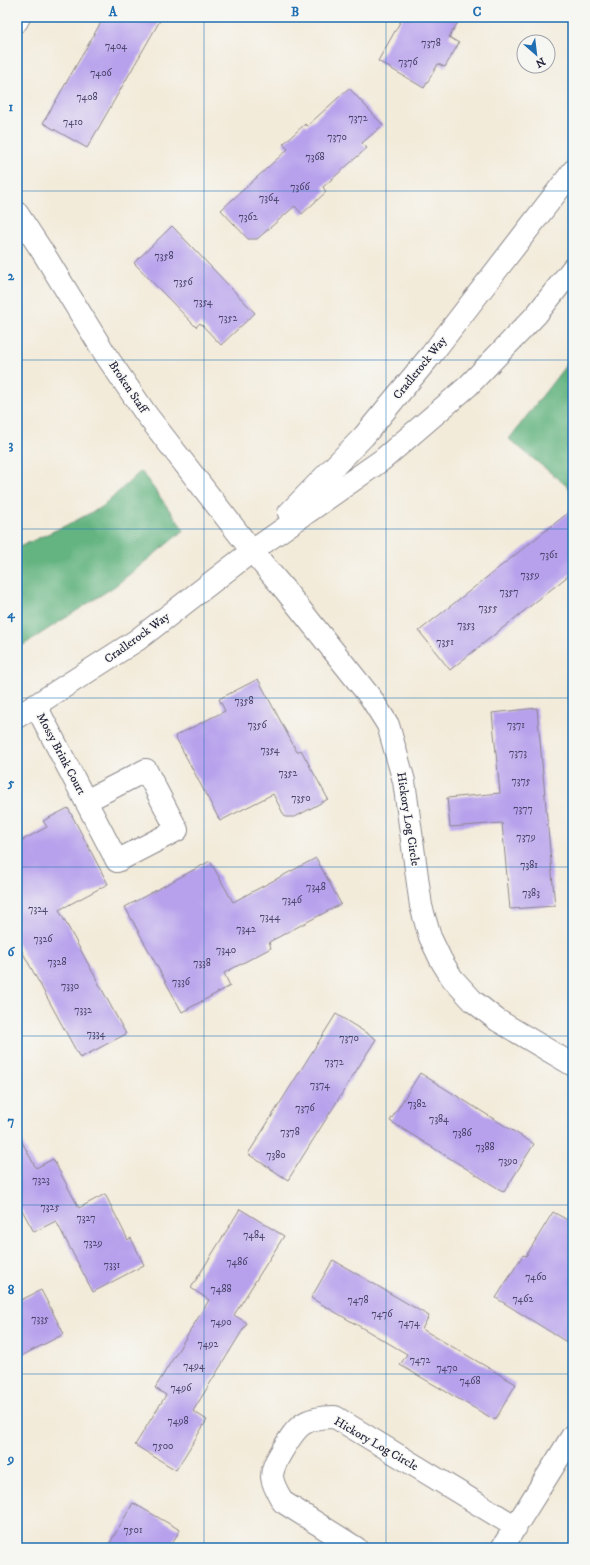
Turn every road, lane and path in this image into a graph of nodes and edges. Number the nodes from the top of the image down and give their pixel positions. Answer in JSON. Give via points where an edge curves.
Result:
{"nodes":[{"id":1,"x":19,"y":17,"type":"edge"},
{"id":2,"x":17,"y":21,"type":"edge"},
{"id":3,"x":573,"y":171,"type":"edge"},
{"id":4,"x":17,"y":213,"type":"edge"},
{"id":5,"x":573,"y":268,"type":"edge"},
{"id":6,"x":252,"y":551,"type":"junction"},
{"id":7,"x":36,"y":706,"type":"junction"},
{"id":8,"x":17,"y":718,"type":"edge"},
{"id":9,"x":86,"y":801,"type":"dead end"},
{"id":10,"x":573,"y":1065,"type":"edge"},
{"id":11,"x":573,"y":1435,"type":"edge"},
{"id":12,"x":516,"y":1527,"type":"junction"},
{"id":13,"x":356,"y":1548,"type":"edge"},
{"id":14,"x":502,"y":1548,"type":"edge"}],
"edges":[{"from":1,"to":2,"type":"street"},
{"from":3,"to":6,"type":"street","name":"Cradlerock Way","via":[[431,355],[364,436]]},
{"from":4,"to":6,"type":"street","name":"Broken Staff","via":[[107,357],[146,414]]},
{"from":5,"to":6,"type":"street","name":"Cradlerock Way","via":[[536,315],[468,386],[382,460]]},
{"from":6,"to":7,"type":"street","name":"Cradlerock Way","via":[[137,640]]},
{"from":6,"to":10,"type":"street","name":"Hickory Log Circle","via":[[366,692],[388,726],[404,781],[421,906],[430,937],[452,978],[473,1001],[498,1020]]},
{"from":7,"to":8,"type":"street","name":"Cradlerock Way"},
{"from":7,"to":9,"type":"street","name":"Mossy Brink Court"},
{"from":11,"to":12,"type":"street"},
{"from":12,"to":13,"type":"street","name":"Hickory Log Circle","via":[[335,1417],[320,1417],[308,1421],[294,1431],[274,1466],[272,1478],[283,1502]]},
{"from":12,"to":14,"type":"street"}]}
